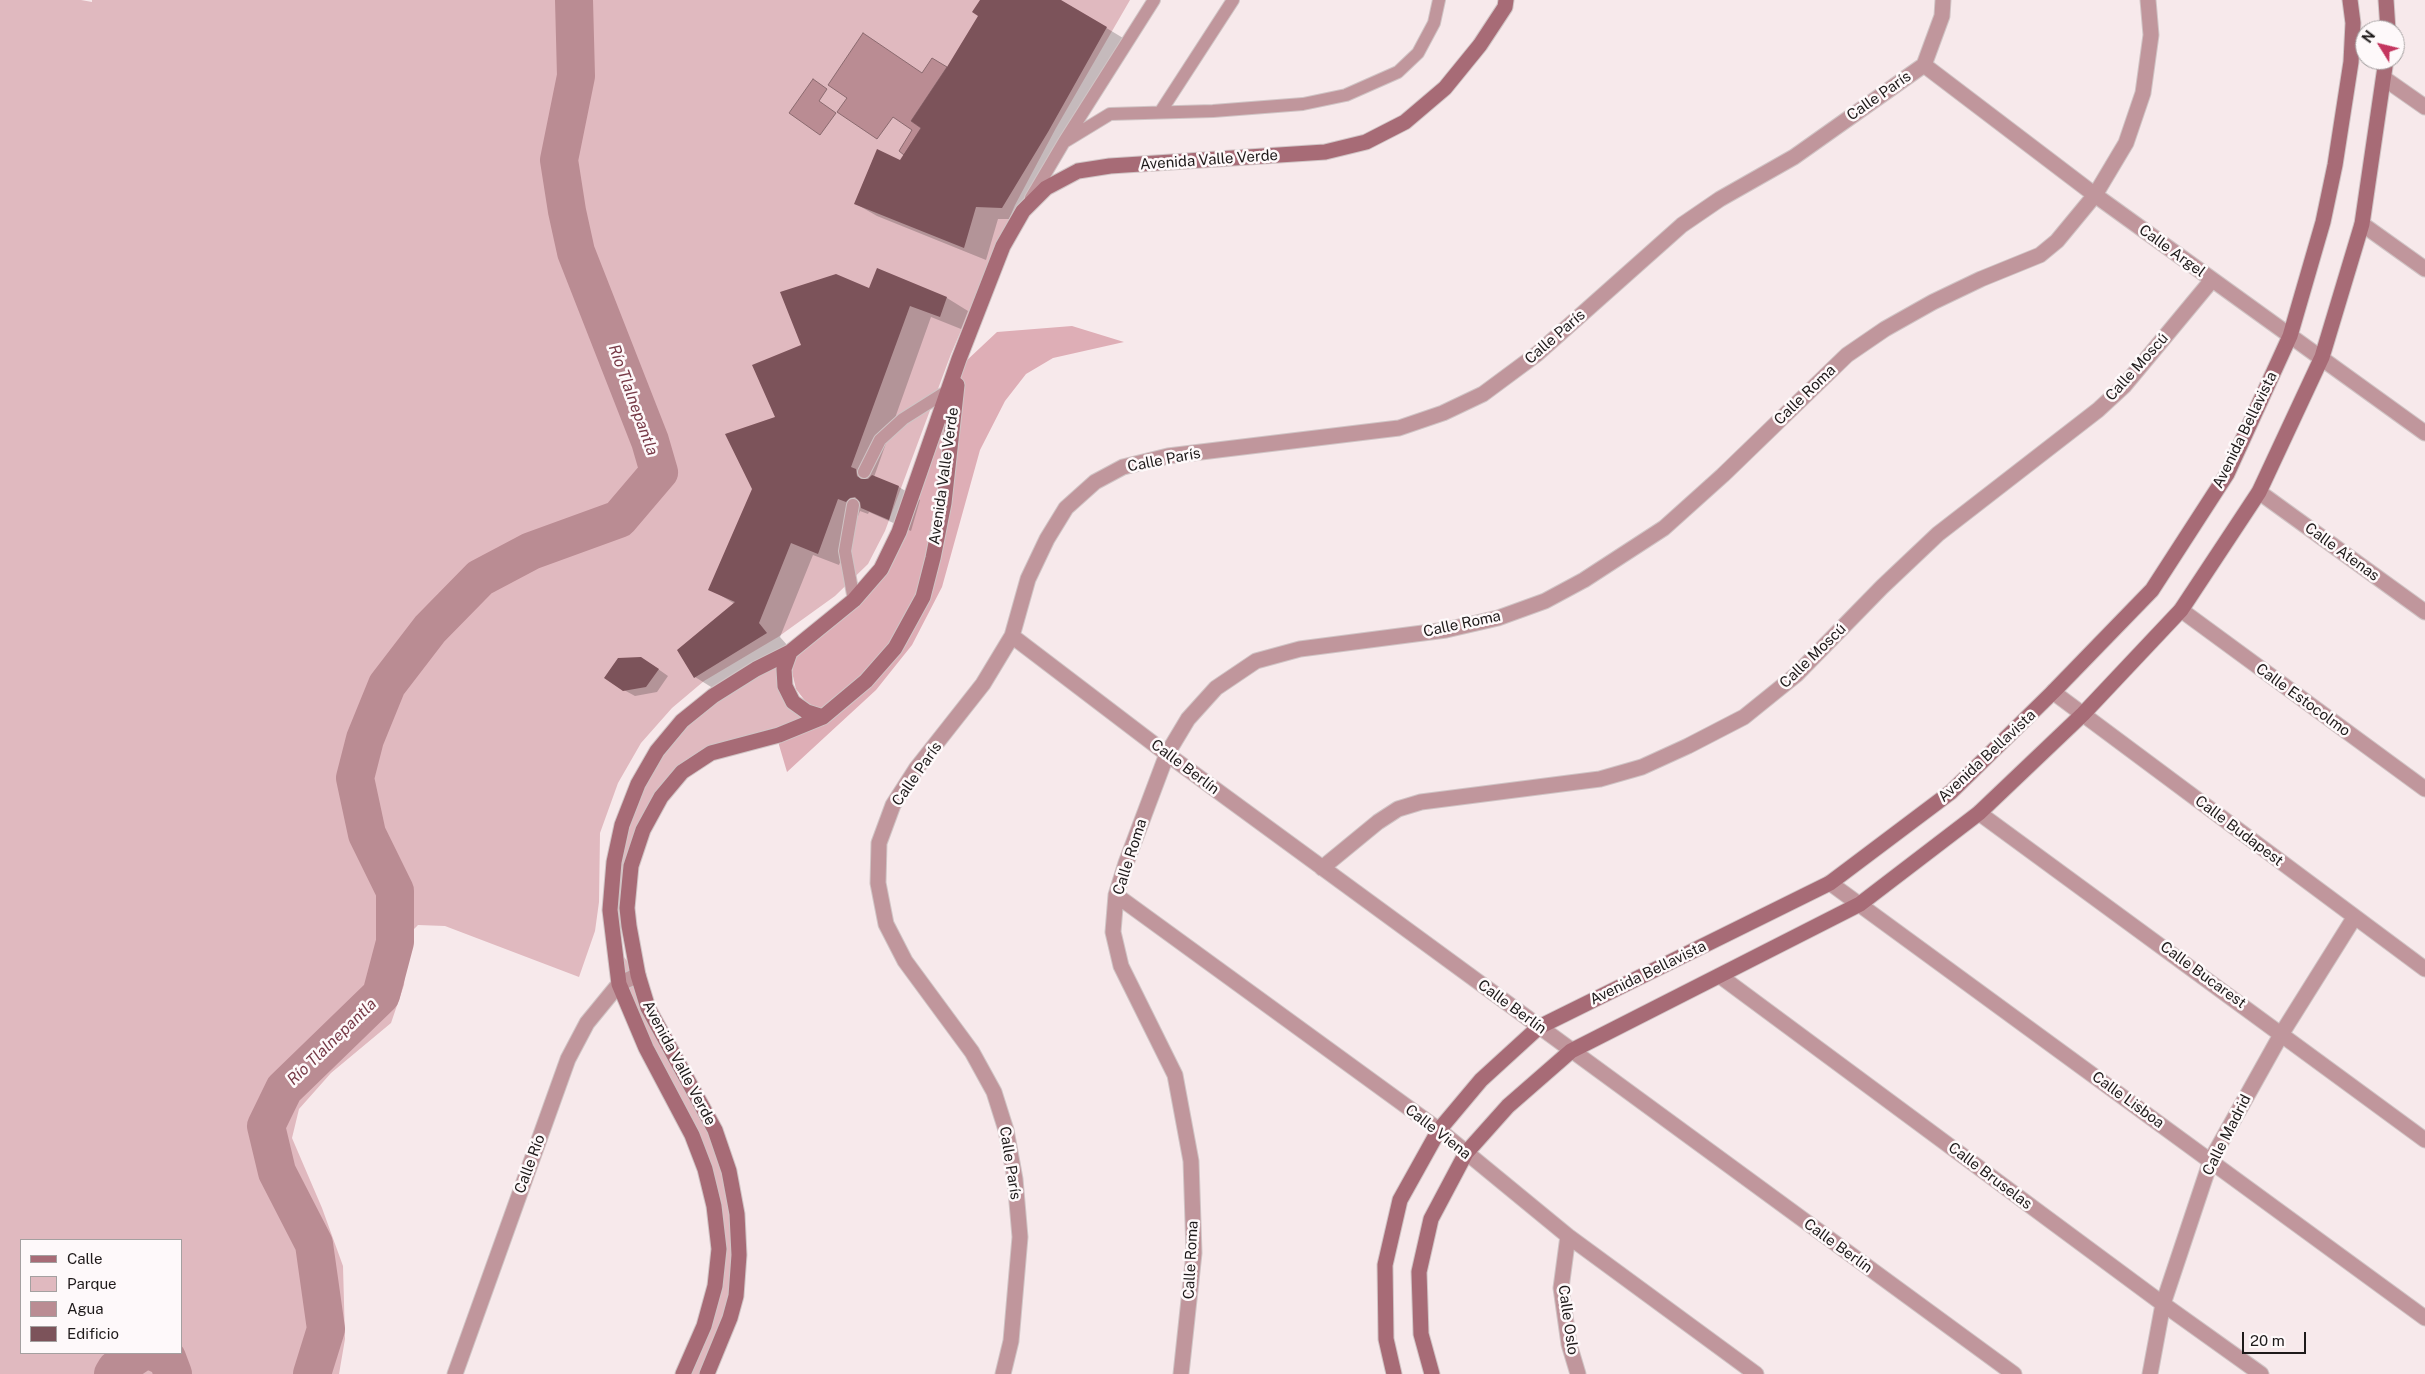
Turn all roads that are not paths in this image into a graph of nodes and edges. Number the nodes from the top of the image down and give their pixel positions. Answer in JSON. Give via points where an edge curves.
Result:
{"nodes":[{"id":1,"x":1154,"y":0,"type":"edge"},
{"id":2,"x":1233,"y":0,"type":"edge"},
{"id":3,"x":1439,"y":0,"type":"edge"},
{"id":4,"x":1506,"y":0,"type":"edge"},
{"id":5,"x":1943,"y":0,"type":"edge"},
{"id":6,"x":2148,"y":0,"type":"edge"},
{"id":7,"x":2350,"y":0,"type":"edge"},
{"id":8,"x":2386,"y":0,"type":"edge"},
{"id":9,"x":2387,"y":20,"type":"edge"},
{"id":10,"x":1924,"y":65,"type":"junction"},
{"id":11,"x":2385,"y":70,"type":"edge"},
{"id":12,"x":2385,"y":78,"type":"junction"},
{"id":13,"x":2425,"y":107,"type":"edge"},
{"id":14,"x":1161,"y":111,"type":"junction"},
{"id":15,"x":1064,"y":142,"type":"junction"},
{"id":16,"x":2095,"y":194,"type":"junction"},
{"id":17,"x":1023,"y":211,"type":"junction"},
{"id":18,"x":2362,"y":224,"type":"junction"},
{"id":19,"x":2425,"y":269,"type":"edge"},
{"id":20,"x":2212,"y":280,"type":"junction"},
{"id":21,"x":2290,"y":336,"type":"junction"},
{"id":22,"x":2322,"y":357,"type":"junction"},
{"id":23,"x":959,"y":359,"type":"junction"},
{"id":24,"x":948,"y":390,"type":"junction"},
{"id":25,"x":2425,"y":433,"type":"edge"},
{"id":26,"x":864,"y":472,"type":"dead end"},
{"id":27,"x":2258,"y":492,"type":"junction"},
{"id":28,"x":853,"y":505,"type":"dead end"},
{"id":29,"x":854,"y":600,"type":"junction"},
{"id":30,"x":2181,"y":610,"type":"junction"},
{"id":31,"x":2425,"y":612,"type":"edge"},
{"id":32,"x":1012,"y":636,"type":"junction"},
{"id":33,"x":790,"y":652,"type":"junction"},
{"id":34,"x":2054,"y":692,"type":"junction"},
{"id":35,"x":2083,"y":714,"type":"junction"},
{"id":36,"x":823,"y":717,"type":"junction"},
{"id":37,"x":1167,"y":754,"type":"junction"},
{"id":38,"x":2425,"y":789,"type":"edge"},
{"id":39,"x":1978,"y":813,"type":"junction"},
{"id":40,"x":1322,"y":868,"type":"junction"},
{"id":41,"x":1830,"y":882,"type":"junction"},
{"id":42,"x":1116,"y":895,"type":"junction"},
{"id":43,"x":1860,"y":904,"type":"junction"},
{"id":44,"x":2354,"y":918,"type":"junction"},
{"id":45,"x":2425,"y":969,"type":"edge"},
{"id":46,"x":638,"y":975,"type":"junction"},
{"id":47,"x":1720,"y":976,"type":"junction"},
{"id":48,"x":619,"y":984,"type":"junction"},
{"id":49,"x":1539,"y":1027,"type":"junction"},
{"id":50,"x":2282,"y":1033,"type":"junction"},
{"id":51,"x":1571,"y":1051,"type":"junction"},
{"id":52,"x":1438,"y":1130,"type":"junction"},
{"id":53,"x":2425,"y":1140,"type":"edge"},
{"id":54,"x":1466,"y":1153,"type":"junction"},
{"id":55,"x":2211,"y":1160,"type":"junction"},
{"id":56,"x":1568,"y":1236,"type":"junction"},
{"id":57,"x":2163,"y":1304,"type":"junction"},
{"id":58,"x":2425,"y":1318,"type":"edge"},
{"id":59,"x":455,"y":1374,"type":"edge"},
{"id":60,"x":683,"y":1374,"type":"edge"},
{"id":61,"x":707,"y":1374,"type":"edge"},
{"id":62,"x":1003,"y":1374,"type":"edge"},
{"id":63,"x":1181,"y":1374,"type":"edge"},
{"id":64,"x":1394,"y":1374,"type":"edge"},
{"id":65,"x":1432,"y":1374,"type":"edge"},
{"id":66,"x":1578,"y":1374,"type":"edge"},
{"id":67,"x":1756,"y":1374,"type":"edge"},
{"id":68,"x":2014,"y":1374,"type":"edge"},
{"id":69,"x":2150,"y":1374,"type":"edge"},
{"id":70,"x":2261,"y":1374,"type":"edge"}],
"edges":[{"from":1,"to":15,"type":"lane"},
{"from":2,"to":14,"type":"lane"},
{"from":3,"to":14,"type":"lane","via":[[1434,23],[1418,53],[1398,72],[1346,95],[1303,104],[1213,111]]},
{"from":4,"to":17,"type":"street","name":"Avenida Valle Verde","via":[[1505,7],[1480,45],[1445,88],[1404,122],[1366,142],[1325,152],[1110,166],[1078,171],[1046,188]]},
{"from":5,"to":10,"type":"street","name":"Calle París","via":[[1942,16]]},
{"from":6,"to":16,"type":"street","name":"Calle Roma","via":[[2151,35],[2143,93],[2126,143]]},
{"from":7,"to":21,"type":"street","name":"Avenida Bellavista","via":[[2351,62],[2335,165],[2323,222]]},
{"from":8,"to":9,"type":"street"},
{"from":10,"to":16,"type":"street","name":"Calle Argel"},
{"from":10,"to":32,"type":"street","name":"Calle París","via":[[1794,157],[1720,199],[1682,225],[1538,354],[1483,394],[1443,414],[1399,428],[1168,456],[1123,467],[1095,482],[1066,508],[1047,538],[1028,579]]},
{"from":11,"to":12,"type":"street"},
{"from":12,"to":13,"type":"street"},
{"from":12,"to":18,"type":"street"},
{"from":14,"to":15,"type":"lane","via":[[1110,114]]},
{"from":15,"to":17,"type":"lane"},
{"from":16,"to":20,"type":"street","name":"Calle Argel"},
{"from":16,"to":37,"type":"street","name":"Calle Roma","via":[[2057,241],[2040,255],[1933,302],[1846,355],[1724,475],[1664,528],[1584,580],[1545,601],[1498,618],[1446,630],[1300,649],[1256,661],[1216,688],[1188,719]]},
{"from":17,"to":23,"type":"street","name":"Avenida Valle Verde","via":[[1003,246]]},
{"from":18,"to":19,"type":"street"},
{"from":18,"to":22,"type":"street"},
{"from":20,"to":21,"type":"street","name":"Calle Argel"},
{"from":20,"to":40,"type":"street","name":"Calle Moscú","via":[[2124,386],[2098,410],[1938,534],[1796,675],[1744,717],[1642,766],[1600,779],[1422,802],[1398,810],[1378,822]]},
{"from":21,"to":22,"type":"street","name":"Calle Argel"},
{"from":21,"to":34,"type":"street","name":"Avenida Bellavista","via":[[2227,474],[2152,590]]},
{"from":22,"to":25,"type":"street","name":"Calle Argel"},
{"from":22,"to":27,"type":"street"},
{"from":23,"to":24,"type":"street","name":"Avenida Valle Verde"},
{"from":23,"to":36,"type":"street","name":"Avenida Valle Verde","via":[[944,503],[923,597],[895,648],[866,681]]},
{"from":24,"to":26,"type":"lane","via":[[903,419],[880,440]]},
{"from":24,"to":29,"type":"street","name":"Avenida Valle Verde","via":[[898,532],[881,569]]},
{"from":27,"to":30,"type":"street"},
{"from":27,"to":31,"type":"street","name":"Calle Atenas"},
{"from":28,"to":29,"type":"lane","via":[[845,551]]},
{"from":29,"to":33,"type":"street","name":"Avenida Valle Verde"},
{"from":30,"to":35,"type":"street"},
{"from":30,"to":38,"type":"street","name":"Calle Estocolmo"},
{"from":32,"to":37,"type":"street","name":"Calle Berlín"},
{"from":32,"to":62,"type":"street","name":"Calle París","via":[[982,684],[916,770],[893,806],[879,843],[878,883],[886,924],[905,961],[972,1052],[994,1092],[1006,1130],[1020,1237],[1011,1341]]},
{"from":33,"to":36,"type":"street","via":[[784,669],[786,686],[793,702],[806,712]]},
{"from":33,"to":48,"type":"street","name":"Avenida Valle Verde","via":[[713,696],[682,722],[657,750],[638,784],[622,825],[614,862],[610,910]]},
{"from":34,"to":35,"type":"street","name":"Calle Budapest"},
{"from":34,"to":41,"type":"street","name":"Avenida Bellavista","via":[[1952,792]]},
{"from":35,"to":39,"type":"street"},
{"from":35,"to":44,"type":"street","name":"Calle Budapest"},
{"from":36,"to":46,"type":"street","name":"Avenida Valle Verde","via":[[779,735],[711,753],[682,772],[661,797],[643,830],[631,866],[627,908],[630,942]]},
{"from":37,"to":40,"type":"street","name":"Calle Berlín"},
{"from":37,"to":42,"type":"street","name":"Calle Roma"},
{"from":39,"to":43,"type":"street"},
{"from":39,"to":50,"type":"street","name":"Calle Bucarest"},
{"from":40,"to":49,"type":"street","name":"Calle Berlín"},
{"from":41,"to":43,"type":"street","name":"Calle Lisboa"},
{"from":41,"to":49,"type":"street","name":"Avenida Bellavista"},
{"from":42,"to":52,"type":"street","name":"Calle Viena"},
{"from":42,"to":63,"type":"street","name":"Calle Roma","via":[[1113,932],[1121,966],[1175,1075],[1191,1161],[1194,1253]]},
{"from":43,"to":47,"type":"street"},
{"from":43,"to":55,"type":"street","name":"Calle Lisboa"},
{"from":44,"to":45,"type":"street","name":"Calle Budapest"},
{"from":44,"to":50,"type":"street","name":"Calle Madrid"},
{"from":46,"to":48,"type":"street","name":"Calle Río"},
{"from":46,"to":61,"type":"street","name":"Avenida Valle Verde","via":[[648,1008],[715,1130],[729,1171],[737,1214],[736,1296]]},
{"from":47,"to":51,"type":"street"},
{"from":47,"to":57,"type":"street","name":"Calle Bruselas"},
{"from":48,"to":59,"type":"street","name":"Calle Río","via":[[587,1023],[568,1059]]},
{"from":48,"to":60,"type":"street","name":"Avenida Valle Verde","via":[[646,1048],[692,1135],[714,1206],[720,1248],[715,1286],[704,1326]]},
{"from":49,"to":51,"type":"street","name":"Calle Berlín"},
{"from":49,"to":52,"type":"street","name":"Avenida Bellavista","via":[[1481,1080]]},
{"from":50,"to":53,"type":"street","name":"Calle Bucarest"},
{"from":50,"to":55,"type":"street","name":"Calle Madrid"},
{"from":51,"to":54,"type":"street","via":[[1508,1106]]},
{"from":51,"to":68,"type":"street","name":"Calle Berlín"},
{"from":52,"to":54,"type":"street","name":"Calle Viena"},
{"from":52,"to":64,"type":"street","name":"Avenida Bellavista","via":[[1400,1200],[1385,1265],[1386,1339]]},
{"from":54,"to":56,"type":"street","name":"Calle Viena"},
{"from":54,"to":65,"type":"street","via":[[1430,1219],[1419,1272],[1421,1334]]},
{"from":55,"to":57,"type":"street","name":"Calle Madrid"},
{"from":55,"to":58,"type":"street","name":"Calle Lisboa"},
{"from":56,"to":66,"type":"street","name":"Calle Oslo","via":[[1561,1288],[1569,1344]]},
{"from":56,"to":67,"type":"street","name":"Calle Viena"},
{"from":57,"to":69,"type":"street","name":"Calle Madrid"},
{"from":57,"to":70,"type":"street","name":"Calle Bruselas"}]}
